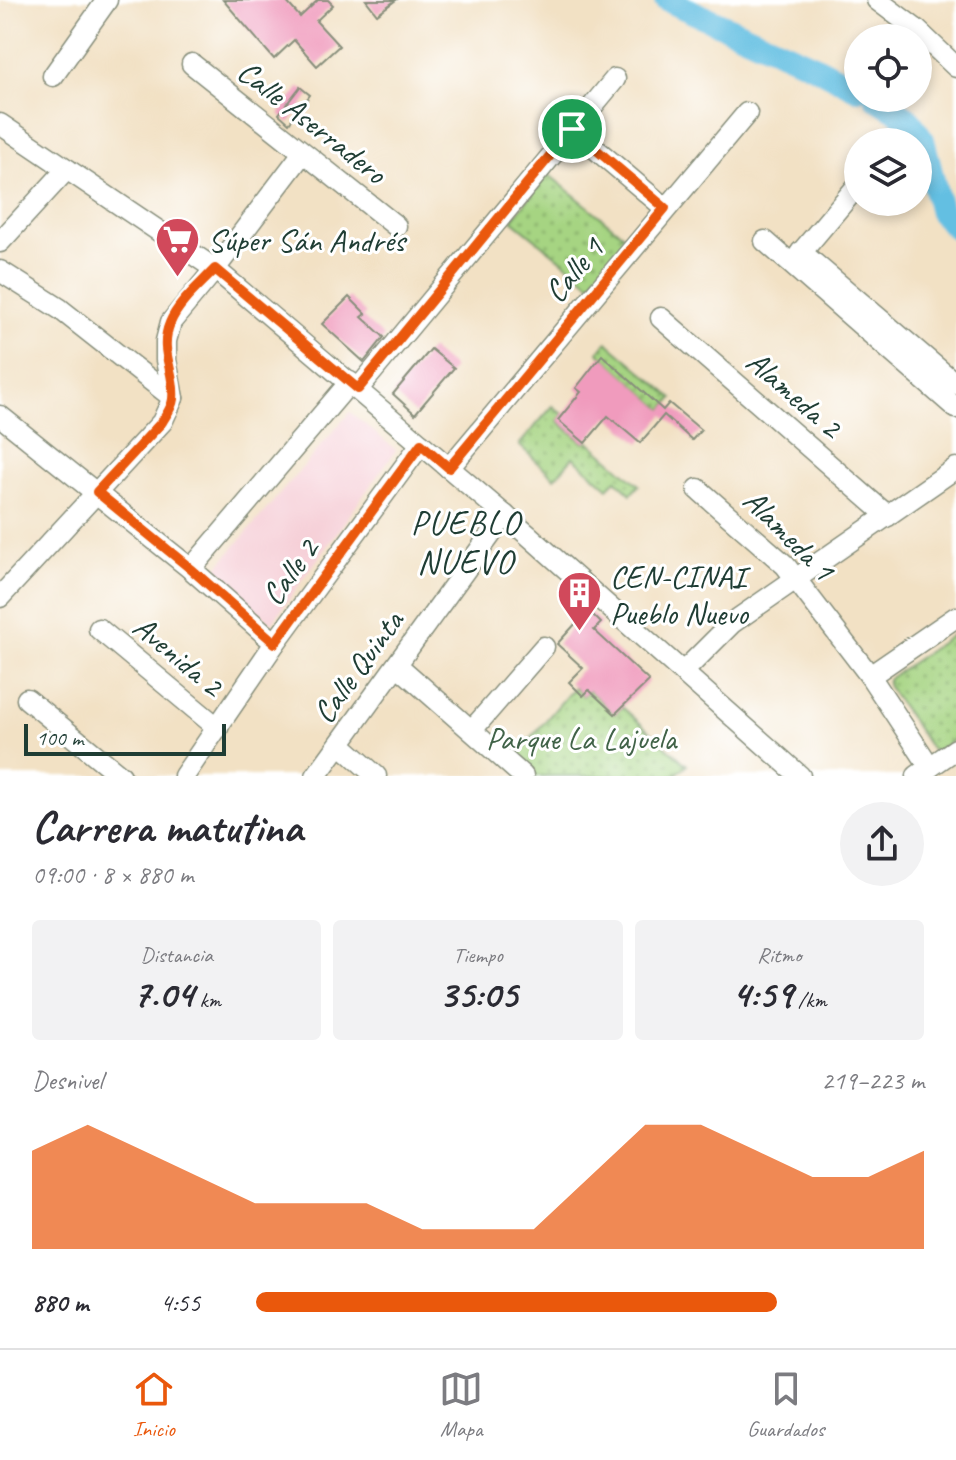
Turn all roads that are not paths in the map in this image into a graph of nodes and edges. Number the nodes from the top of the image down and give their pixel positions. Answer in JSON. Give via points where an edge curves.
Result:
{"nodes":[{"id":1,"x":107,"y":0,"type":"edge"},
{"id":2,"x":877,"y":0,"type":"edge"},
{"id":3,"x":192,"y":64,"type":"dead end"},
{"id":4,"x":956,"y":67,"type":"edge"},
{"id":5,"x":53,"y":76,"type":"dead end"},
{"id":6,"x":615,"y":79,"type":"dead end"},
{"id":7,"x":747,"y":113,"type":"dead end"},
{"id":8,"x":0,"y":124,"type":"edge"},
{"id":9,"x":572,"y":129,"type":"junction"},
{"id":10,"x":302,"y":154,"type":"junction"},
{"id":11,"x":67,"y":169,"type":"junction"},
{"id":12,"x":844,"y":201,"type":"edge"},
{"id":13,"x":665,"y":208,"type":"junction"},
{"id":14,"x":396,"y":226,"type":"dead end"},
{"id":15,"x":765,"y":241,"type":"dead end"},
{"id":16,"x":0,"y":242,"type":"edge"},
{"id":17,"x":796,"y":258,"type":"junction"},
{"id":18,"x":215,"y":269,"type":"junction"},
{"id":19,"x":0,"y":271,"type":"edge"},
{"id":20,"x":661,"y":318,"type":"dead end"},
{"id":21,"x":956,"y":384,"type":"edge"},
{"id":22,"x":354,"y":385,"type":"junction"},
{"id":23,"x":173,"y":398,"type":"junction"},
{"id":24,"x":956,"y":408,"type":"edge"},
{"id":25,"x":0,"y":417,"type":"edge"},
{"id":26,"x":421,"y":444,"type":"junction"},
{"id":27,"x":449,"y":468,"type":"junction"},
{"id":28,"x":956,"y":468,"type":"edge"},
{"id":29,"x":698,"y":489,"type":"dead end"},
{"id":30,"x":97,"y":492,"type":"junction"},
{"id":31,"x":505,"y":515,"type":"junction"},
{"id":32,"x":888,"y":516,"type":"junction"},
{"id":33,"x":191,"y":569,"type":"junction"},
{"id":34,"x":797,"y":579,"type":"junction"},
{"id":35,"x":0,"y":597,"type":"edge"},
{"id":36,"x":956,"y":617,"type":"edge"},
{"id":37,"x":99,"y":629,"type":"dead end"},
{"id":38,"x":275,"y":643,"type":"junction"},
{"id":39,"x":544,"y":647,"type":"dead end"},
{"id":40,"x":397,"y":665,"type":"junction"},
{"id":41,"x":684,"y":671,"type":"junction"},
{"id":42,"x":870,"y":676,"type":"junction"},
{"id":43,"x":27,"y":699,"type":"dead end"},
{"id":44,"x":218,"y":728,"type":"junction"},
{"id":45,"x":472,"y":730,"type":"junction"},
{"id":46,"x":340,"y":744,"type":"junction"},
{"id":47,"x":956,"y":749,"type":"edge"},
{"id":48,"x":924,"y":772,"type":"edge"},
{"id":49,"x":121,"y":776,"type":"edge"},
{"id":50,"x":184,"y":776,"type":"edge"},
{"id":51,"x":316,"y":776,"type":"edge"},
{"id":52,"x":376,"y":776,"type":"edge"},
{"id":53,"x":523,"y":776,"type":"edge"},
{"id":54,"x":800,"y":776,"type":"edge"}],
"edges":[{"from":1,"to":5,"type":"street"},
{"from":2,"to":4,"type":"street"},
{"from":3,"to":10,"type":"street","name":"Calle Aserradero"},
{"from":6,"to":9,"type":"street"},
{"from":7,"to":13,"type":"street","name":"Calle 1"},
{"from":8,"to":11,"type":"street"},
{"from":9,"to":13,"type":"street"},
{"from":9,"to":22,"type":"street"},
{"from":10,"to":14,"type":"street","name":"Calle Aserradero"},
{"from":10,"to":18,"type":"street"},
{"from":11,"to":16,"type":"street"},
{"from":11,"to":18,"type":"street"},
{"from":12,"to":17,"type":"street"},
{"from":13,"to":27,"type":"street","name":"Calle 1"},
{"from":15,"to":17,"type":"street"},
{"from":17,"to":21,"type":"street"},
{"from":17,"to":24,"type":"street"},
{"from":18,"to":22,"type":"street"},
{"from":18,"to":23,"type":"street","via":[[171,322],[166,360]]},
{"from":19,"to":23,"type":"street","via":[[60,309]]},
{"from":20,"to":32,"type":"street","name":"Alameda 2"},
{"from":22,"to":26,"type":"street"},
{"from":22,"to":33,"type":"street"},
{"from":23,"to":30,"type":"street","via":[[162,422]]},
{"from":25,"to":30,"type":"street"},
{"from":26,"to":27,"type":"street"},
{"from":26,"to":38,"type":"street","name":"Calle 2"},
{"from":27,"to":31,"type":"street"},
{"from":28,"to":32,"type":"street"},
{"from":29,"to":34,"type":"street","name":"Alameda 1"},
{"from":30,"to":33,"type":"street"},
{"from":30,"to":35,"type":"street"},
{"from":31,"to":40,"type":"street","name":"Calle Quinta"},
{"from":31,"to":41,"type":"street"},
{"from":32,"to":34,"type":"street"},
{"from":33,"to":38,"type":"street"},
{"from":34,"to":41,"type":"street","via":[[720,632]]},
{"from":34,"to":42,"type":"street","name":"Alameda 1"},
{"from":36,"to":42,"type":"street"},
{"from":37,"to":44,"type":"street","name":"Avenida 2"},
{"from":38,"to":44,"type":"street","name":"Calle 2"},
{"from":39,"to":45,"type":"street"},
{"from":40,"to":45,"type":"street"},
{"from":40,"to":46,"type":"street","name":"Calle Quinta"},
{"from":41,"to":54,"type":"street"},
{"from":42,"to":48,"type":"street","name":"Alameda 1"},
{"from":43,"to":49,"type":"street"},
{"from":44,"to":50,"type":"street","name":"Calle 2"},
{"from":45,"to":53,"type":"street"},
{"from":46,"to":51,"type":"street","name":"Calle Quinta"},
{"from":46,"to":52,"type":"street"},
{"from":47,"to":48,"type":"street"}]}
